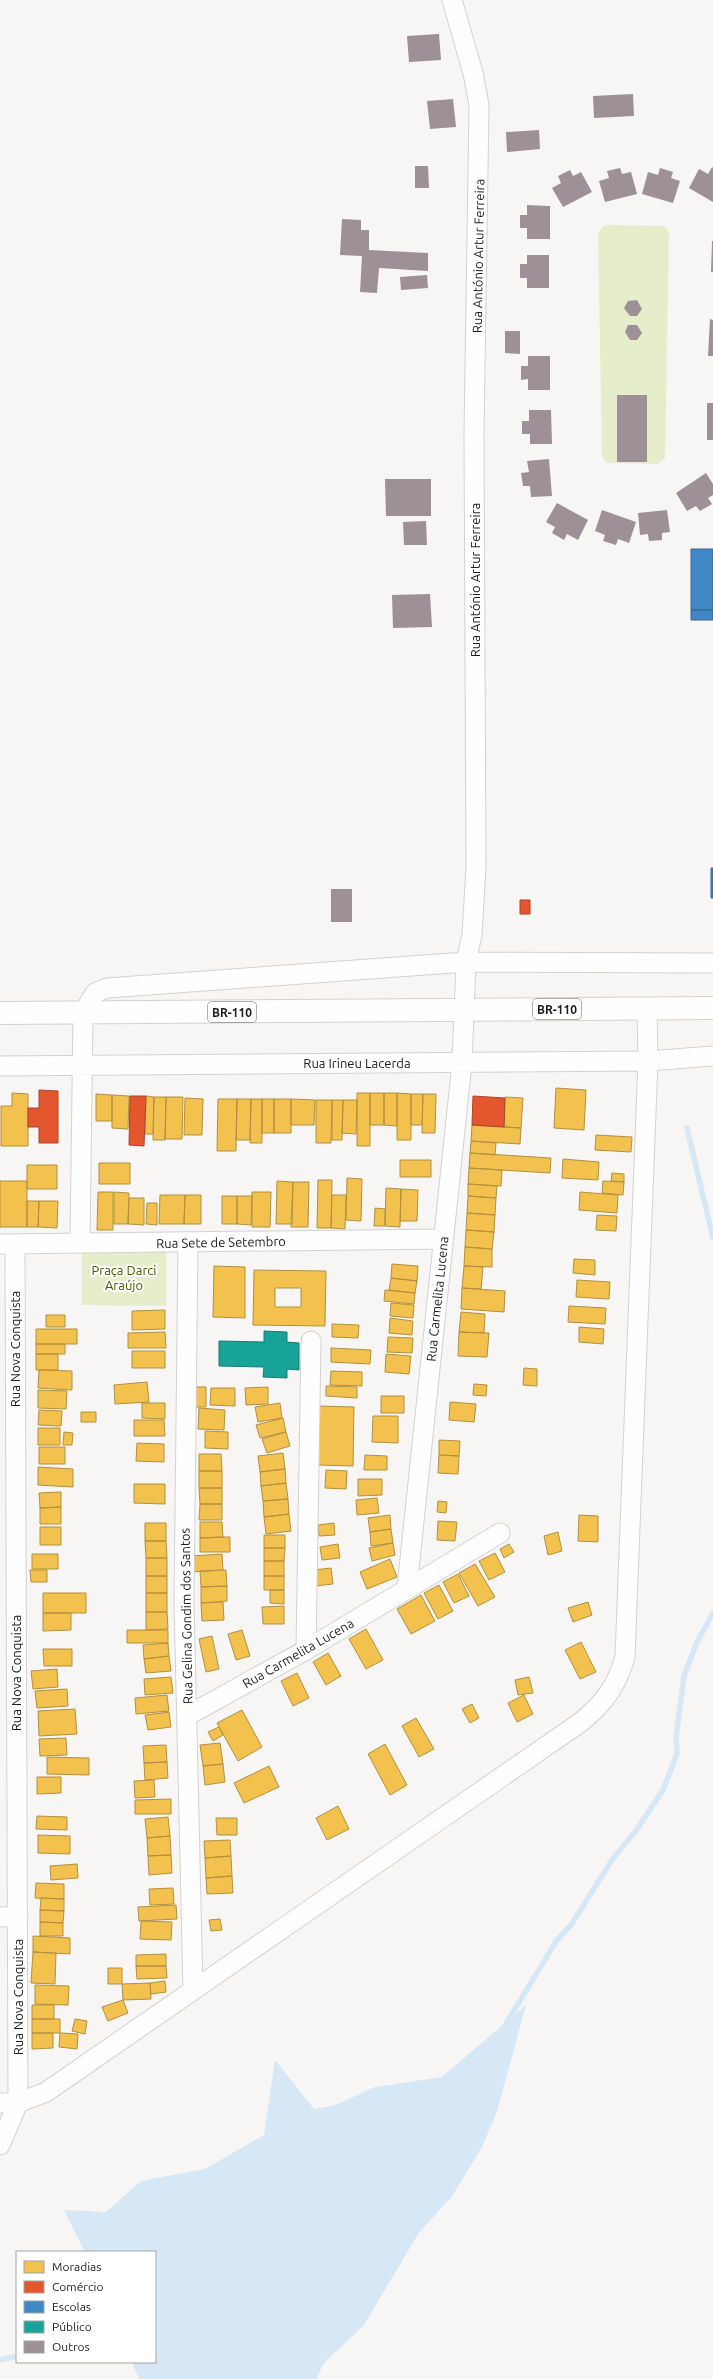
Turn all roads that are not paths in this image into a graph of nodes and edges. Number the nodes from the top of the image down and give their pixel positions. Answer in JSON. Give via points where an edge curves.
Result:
{"nodes":[{"id":1,"x":452,"y":0,"type":"edge"},
{"id":2,"x":466,"y":962,"type":"junction"},
{"id":3,"x":713,"y":963,"type":"edge"},
{"id":4,"x":649,"y":1008,"type":"junction"},
{"id":5,"x":713,"y":1008,"type":"edge"},
{"id":6,"x":464,"y":1010,"type":"junction"},
{"id":7,"x":0,"y":1013,"type":"edge"},
{"id":8,"x":83,"y":1013,"type":"junction"},
{"id":9,"x":713,"y":1056,"type":"edge"},
{"id":10,"x":648,"y":1061,"type":"junction"},
{"id":11,"x":462,"y":1063,"type":"junction"},
{"id":12,"x":82,"y":1064,"type":"junction"},
{"id":13,"x":0,"y":1066,"type":"edge"},
{"id":14,"x":443,"y":1239,"type":"junction"},
{"id":15,"x":80,"y":1242,"type":"junction"},
{"id":16,"x":188,"y":1243,"type":"junction"},
{"id":17,"x":7,"y":1244,"type":"edge"},
{"id":18,"x":311,"y":1341,"type":"dead end"},
{"id":19,"x":7,"y":1440,"type":"edge"},
{"id":20,"x":500,"y":1533,"type":"dead end"},
{"id":21,"x":408,"y":1588,"type":"junction"},
{"id":22,"x":306,"y":1650,"type":"junction"},
{"id":23,"x":187,"y":1716,"type":"junction"},
{"id":24,"x":9,"y":1917,"type":"edge"},
{"id":25,"x":193,"y":1990,"type":"junction"},
{"id":26,"x":9,"y":2103,"type":"edge"},
{"id":27,"x":0,"y":2145,"type":"edge"}],
"edges":[{"from":1,"to":2,"type":"street","name":"Rua António Artur Ferreira","via":[[473,72],[479,105],[480,150],[474,434],[476,868],[472,935]]},
{"from":2,"to":3,"type":"street"},
{"from":2,"to":6,"type":"street","name":"Rua António Artur Ferreira"},
{"from":2,"to":8,"type":"street","via":[[121,986],[95,993]]},
{"from":4,"to":5,"type":"main road","number":"BR-110"},
{"from":4,"to":6,"type":"main road","number":"BR-110"},
{"from":4,"to":10,"type":"street"},
{"from":6,"to":8,"type":"main road","number":"BR-110"},
{"from":6,"to":11,"type":"street","name":"Rua Carmelita Lucena"},
{"from":7,"to":8,"type":"main road","number":"BR-110"},
{"from":8,"to":12,"type":"street"},
{"from":9,"to":10,"type":"street","name":"Rua Irineu Lacerda"},
{"from":10,"to":11,"type":"street","name":"Rua Irineu Lacerda"},
{"from":10,"to":25,"type":"street","via":[[625,1657],[620,1675],[600,1706],[581,1722]]},
{"from":11,"to":12,"type":"street","name":"Rua Irineu Lacerda"},
{"from":11,"to":14,"type":"street","name":"Rua Carmelita Lucena"},
{"from":12,"to":13,"type":"street","name":"Rua Irineu Lacerda"},
{"from":12,"to":15,"type":"street"},
{"from":14,"to":16,"type":"street","name":"Rua Sete de Setembro"},
{"from":14,"to":21,"type":"street","name":"Rua Carmelita Lucena"},
{"from":15,"to":16,"type":"street","name":"Rua Sete de Setembro"},
{"from":15,"to":17,"type":"street","name":"Rua Sete de Setembro"},
{"from":16,"to":23,"type":"street","name":"Rua Gelina Gondim dos Santos","via":[[184,1593]]},
{"from":17,"to":19,"type":"street","name":"Rua Nova Conquista"},
{"from":18,"to":22,"type":"street"},
{"from":19,"to":24,"type":"street","name":"Rua Nova Conquista"},
{"from":20,"to":21,"type":"street","name":"Rua Carmelita Lucena"},
{"from":21,"to":22,"type":"street","name":"Rua Carmelita Lucena"},
{"from":22,"to":23,"type":"street","name":"Rua Carmelita Lucena"},
{"from":23,"to":25,"type":"street","name":"Rua Gelina Gondim dos Santos"},
{"from":24,"to":26,"type":"street","name":"Rua Nova Conquista"},
{"from":25,"to":26,"type":"street","via":[[46,2092]]},
{"from":26,"to":27,"type":"street"}]}
